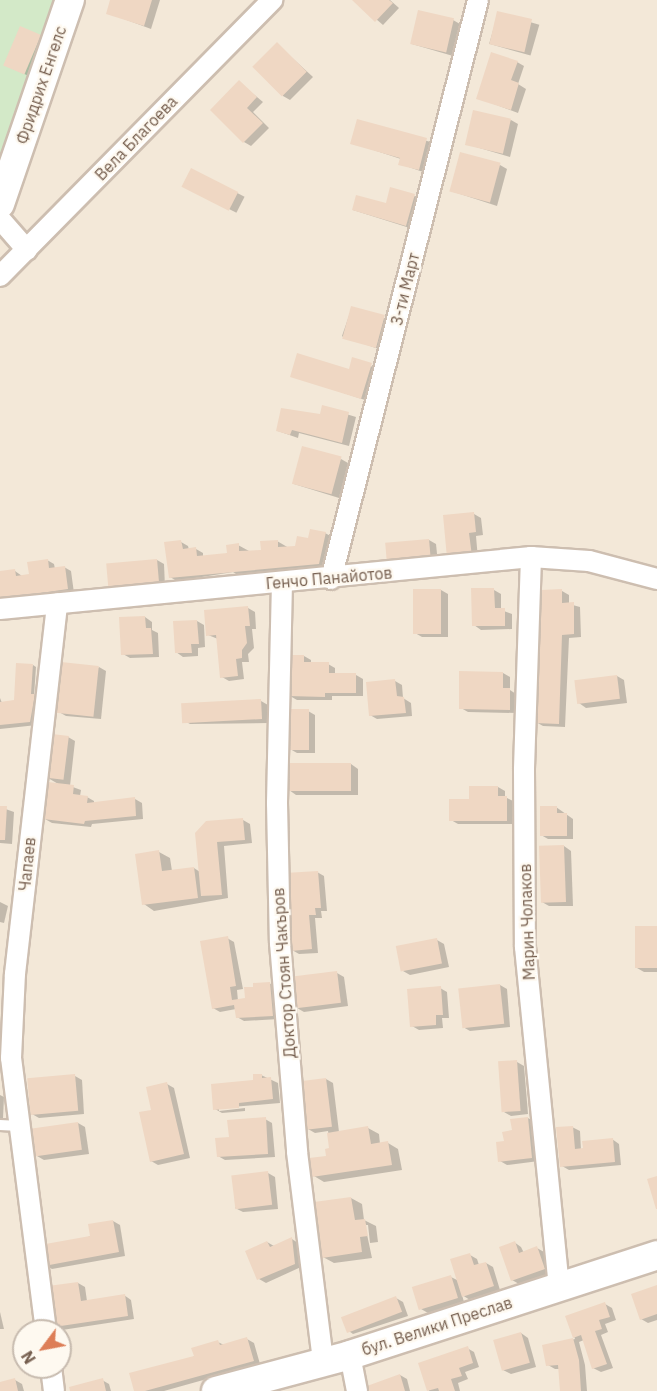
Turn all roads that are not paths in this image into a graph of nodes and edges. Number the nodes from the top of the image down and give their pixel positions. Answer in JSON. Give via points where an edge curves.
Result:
{"nodes":[{"id":1,"x":272,"y":0,"type":"edge"},
{"id":2,"x":478,"y":0,"type":"edge"},
{"id":3,"x":66,"y":1,"type":"edge"},
{"id":4,"x":0,"y":204,"type":"edge"},
{"id":5,"x":0,"y":219,"type":"edge"},
{"id":6,"x":27,"y":250,"type":"junction"},
{"id":7,"x":0,"y":276,"type":"edge"},
{"id":8,"x":531,"y":557,"type":"junction"},
{"id":9,"x":331,"y":579,"type":"junction"},
{"id":10,"x":657,"y":579,"type":"edge"},
{"id":11,"x":282,"y":582,"type":"junction"},
{"id":12,"x":57,"y":603,"type":"junction"},
{"id":13,"x":0,"y":609,"type":"edge"},
{"id":14,"x":9,"y":1125,"type":"edge"},
{"id":15,"x":657,"y":1255,"type":"edge"},
{"id":16,"x":559,"y":1285,"type":"junction"},
{"id":17,"x":44,"y":1319,"type":"edge"},
{"id":18,"x":350,"y":1355,"type":"junction"},
{"id":19,"x":323,"y":1362,"type":"junction"},
{"id":20,"x":216,"y":1391,"type":"edge"},
{"id":21,"x":357,"y":1391,"type":"edge"}],
"edges":[{"from":1,"to":6,"type":"street","name":"Вела Благоева"},
{"from":2,"to":9,"type":"street","name":"3-ти Март"},
{"from":3,"to":4,"type":"main road","name":"Фридрих Енгелс"},
{"from":5,"to":6,"type":"street"},
{"from":6,"to":7,"type":"street","name":"Вела Благоева"},
{"from":8,"to":9,"type":"street","name":"Генчо Панайотов"},
{"from":8,"to":10,"type":"street","name":"Генчо Панайотов","via":[[590,561]]},
{"from":8,"to":16,"type":"street","name":"Марин Чолаков","via":[[524,770],[525,947]]},
{"from":9,"to":11,"type":"street","name":"Генчо Панайотов"},
{"from":11,"to":12,"type":"street","name":"Генчо Панайотов"},
{"from":11,"to":19,"type":"street","name":"Доктор Стоян Чакъров","via":[[277,803],[280,943],[297,1152]]},
{"from":12,"to":13,"type":"street","name":"Генчо Панайотов"},
{"from":12,"to":14,"type":"street","name":"Чапаев","via":[[15,974]]},
{"from":14,"to":17,"type":"street","name":"Чапаев"},
{"from":15,"to":16,"type":"main road","name":"бул. Велики Преслав"},
{"from":16,"to":18,"type":"main road","name":"бул. Велики Преслав"},
{"from":18,"to":19,"type":"main road","name":"бул. Велики Преслав"},
{"from":18,"to":21,"type":"street"},
{"from":19,"to":20,"type":"main road","name":"бул. Велики Преслав"}]}
